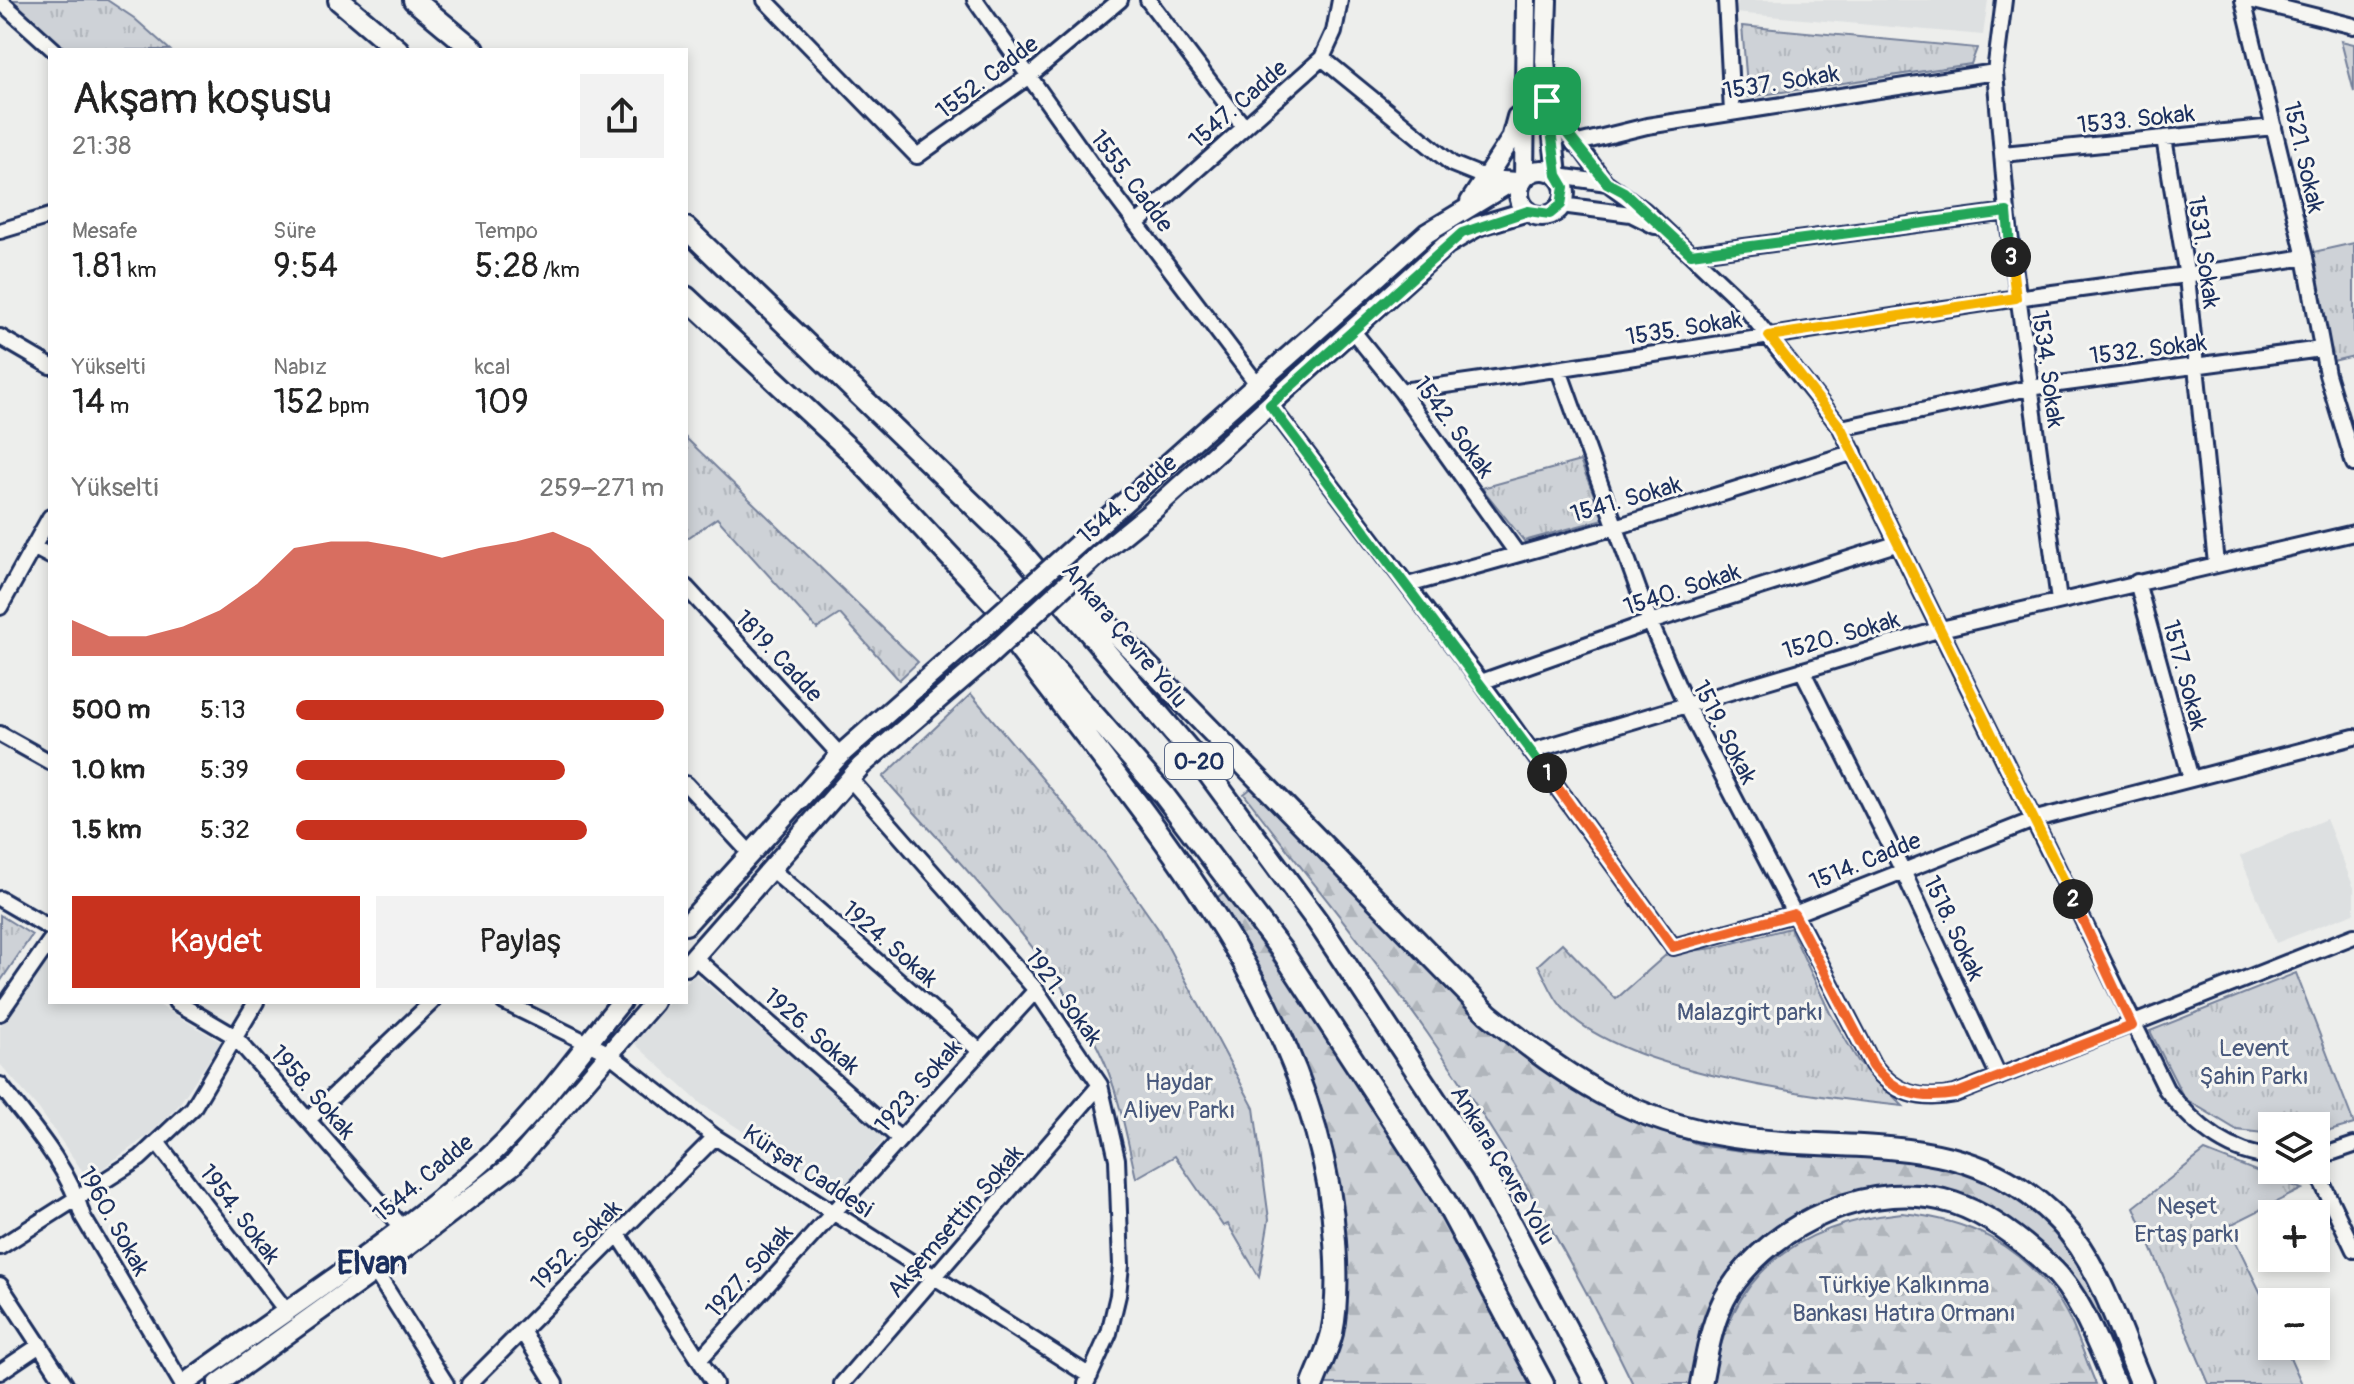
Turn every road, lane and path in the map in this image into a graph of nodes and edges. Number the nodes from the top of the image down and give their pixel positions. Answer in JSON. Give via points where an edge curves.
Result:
{"nodes":[{"id":1,"x":339,"y":0,"type":"edge"},
{"id":2,"x":414,"y":0,"type":"edge"},
{"id":3,"x":765,"y":0,"type":"edge"},
{"id":4,"x":975,"y":0,"type":"edge"},
{"id":5,"x":1120,"y":0,"type":"edge"},
{"id":6,"x":1148,"y":0,"type":"edge"},
{"id":7,"x":1340,"y":0,"type":"edge"},
{"id":8,"x":1526,"y":0,"type":"edge"},
{"id":9,"x":1547,"y":0,"type":"edge"},
{"id":10,"x":1726,"y":0,"type":"edge"},
{"id":11,"x":2004,"y":0,"type":"edge"},
{"id":12,"x":2243,"y":0,"type":"edge"},
{"id":13,"x":2250,"y":0,"type":"edge"},
{"id":14,"x":0,"y":1,"type":"edge"},
{"id":15,"x":2354,"y":26,"type":"edge"},
{"id":16,"x":52,"y":48,"type":"edge"},
{"id":17,"x":396,"y":48,"type":"edge"},
{"id":18,"x":472,"y":48,"type":"edge"},
{"id":19,"x":1322,"y":58,"type":"junction"},
{"id":20,"x":1995,"y":72,"type":"junction"},
{"id":21,"x":1029,"y":76,"type":"junction"},
{"id":22,"x":1522,"y":98,"type":"junction"},
{"id":23,"x":1547,"y":101,"type":"junction"},
{"id":24,"x":1732,"y":112,"type":"junction"},
{"id":25,"x":1244,"y":127,"type":"junction"},
{"id":26,"x":2274,"y":127,"type":"junction"},
{"id":27,"x":2164,"y":138,"type":"junction"},
{"id":28,"x":1574,"y":144,"type":"junction"},
{"id":29,"x":2003,"y":154,"type":"junction"},
{"id":30,"x":1558,"y":176,"type":"junction"},
{"id":31,"x":1487,"y":178,"type":"junction"},
{"id":32,"x":1523,"y":181,"type":"junction"},
{"id":33,"x":1607,"y":183,"type":"junction"},
{"id":34,"x":1561,"y":205,"type":"junction"},
{"id":35,"x":1467,"y":206,"type":"junction"},
{"id":36,"x":1528,"y":211,"type":"junction"},
{"id":37,"x":2007,"y":212,"type":"junction"},
{"id":38,"x":48,"y":217,"type":"edge"},
{"id":39,"x":1136,"y":224,"type":"junction"},
{"id":40,"x":688,"y":230,"type":"edge"},
{"id":41,"x":1662,"y":230,"type":"junction"},
{"id":42,"x":0,"y":231,"type":"edge"},
{"id":43,"x":1691,"y":254,"type":"junction"},
{"id":44,"x":2305,"y":257,"type":"junction"},
{"id":45,"x":2187,"y":277,"type":"junction"},
{"id":46,"x":2016,"y":298,"type":"junction"},
{"id":47,"x":688,"y":299,"type":"edge"},
{"id":48,"x":1352,"y":330,"type":"junction"},
{"id":49,"x":1769,"y":336,"type":"junction"},
{"id":50,"x":0,"y":337,"type":"edge"},
{"id":51,"x":2321,"y":349,"type":"junction"},
{"id":52,"x":48,"y":365,"type":"edge"},
{"id":53,"x":2195,"y":365,"type":"junction"},
{"id":54,"x":1559,"y":370,"type":"junction"},
{"id":55,"x":1258,"y":385,"type":"junction"},
{"id":56,"x":2029,"y":388,"type":"junction"},
{"id":57,"x":1401,"y":391,"type":"junction"},
{"id":58,"x":1270,"y":405,"type":"junction"},
{"id":59,"x":1841,"y":428,"type":"junction"},
{"id":60,"x":1854,"y":452,"type":"junction"},
{"id":61,"x":2354,"y":464,"type":"edge"},
{"id":62,"x":48,"y":521,"type":"edge"},
{"id":63,"x":1616,"y":527,"type":"junction"},
{"id":64,"x":2354,"y":533,"type":"edge"},
{"id":65,"x":1899,"y":543,"type":"junction"},
{"id":66,"x":1015,"y":545,"type":"junction"},
{"id":67,"x":33,"y":547,"type":"junction"},
{"id":68,"x":1516,"y":552,"type":"junction"},
{"id":69,"x":48,"y":555,"type":"edge"},
{"id":70,"x":2216,"y":564,"type":"junction"},
{"id":71,"x":958,"y":567,"type":"junction"},
{"id":72,"x":2137,"y":582,"type":"junction"},
{"id":73,"x":1408,"y":585,"type":"junction"},
{"id":74,"x":688,"y":589,"type":"edge"},
{"id":75,"x":2059,"y":601,"type":"junction"},
{"id":76,"x":0,"y":607,"type":"edge"},
{"id":77,"x":1650,"y":622,"type":"junction"},
{"id":78,"x":1941,"y":629,"type":"junction"},
{"id":79,"x":1802,"y":670,"type":"junction"},
{"id":80,"x":1481,"y":682,"type":"junction"},
{"id":81,"x":1685,"y":703,"type":"junction"},
{"id":82,"x":0,"y":734,"type":"edge"},
{"id":83,"x":2354,"y":737,"type":"edge"},
{"id":84,"x":1532,"y":751,"type":"junction"},
{"id":85,"x":840,"y":755,"type":"junction"},
{"id":86,"x":48,"y":761,"type":"edge"},
{"id":87,"x":850,"y":779,"type":"junction"},
{"id":88,"x":2191,"y":779,"type":"junction"},
{"id":89,"x":688,"y":786,"type":"edge"},
{"id":90,"x":2036,"y":819,"type":"junction"},
{"id":91,"x":750,"y":853,"type":"junction"},
{"id":92,"x":1902,"y":869,"type":"junction"},
{"id":93,"x":772,"y":870,"type":"junction"},
{"id":94,"x":0,"y":899,"type":"edge"},
{"id":95,"x":1794,"y":914,"type":"junction"},
{"id":96,"x":688,"y":923,"type":"edge"},
{"id":97,"x":48,"y":927,"type":"edge"},
{"id":98,"x":2354,"y":936,"type":"edge"},
{"id":99,"x":48,"y":944,"type":"edge"},
{"id":100,"x":690,"y":962,"type":"edge"},
{"id":101,"x":1036,"y":990,"type":"junction"},
{"id":102,"x":179,"y":1004,"type":"edge"},
{"id":103,"x":255,"y":1004,"type":"edge"},
{"id":104,"x":430,"y":1004,"type":"edge"},
{"id":105,"x":508,"y":1004,"type":"edge"},
{"id":106,"x":619,"y":1004,"type":"edge"},
{"id":107,"x":652,"y":1004,"type":"edge"},
{"id":108,"x":0,"y":1013,"type":"edge"},
{"id":109,"x":2132,"y":1026,"type":"junction"},
{"id":110,"x":234,"y":1036,"type":"junction"},
{"id":111,"x":589,"y":1042,"type":"junction"},
{"id":112,"x":980,"y":1051,"type":"junction"},
{"id":113,"x":608,"y":1053,"type":"junction"},
{"id":114,"x":1999,"y":1077,"type":"junction"},
{"id":115,"x":0,"y":1085,"type":"edge"},
{"id":116,"x":1100,"y":1085,"type":"junction"},
{"id":117,"x":308,"y":1120,"type":"junction"},
{"id":118,"x":715,"y":1137,"type":"junction"},
{"id":119,"x":900,"y":1139,"type":"junction"},
{"id":120,"x":157,"y":1142,"type":"junction"},
{"id":121,"x":2354,"y":1145,"type":"edge"},
{"id":122,"x":2258,"y":1153,"type":"edge"},
{"id":123,"x":2330,"y":1153,"type":"edge"},
{"id":124,"x":2323,"y":1184,"type":"edge"},
{"id":125,"x":78,"y":1198,"type":"junction"},
{"id":126,"x":832,"y":1213,"type":"junction"},
{"id":127,"x":403,"y":1228,"type":"junction"},
{"id":128,"x":618,"y":1234,"type":"junction"},
{"id":129,"x":0,"y":1247,"type":"edge"},
{"id":130,"x":2354,"y":1250,"type":"edge"},
{"id":131,"x":375,"y":1271,"type":"junction"},
{"id":132,"x":936,"y":1278,"type":"junction"},
{"id":133,"x":0,"y":1285,"type":"edge"},
{"id":134,"x":287,"y":1312,"type":"junction"},
{"id":135,"x":522,"y":1331,"type":"junction"},
{"id":136,"x":40,"y":1345,"type":"junction"},
{"id":137,"x":700,"y":1359,"type":"junction"},
{"id":138,"x":0,"y":1372,"type":"edge"},
{"id":139,"x":1088,"y":1380,"type":"edge"},
{"id":140,"x":65,"y":1384,"type":"edge"},
{"id":141,"x":183,"y":1384,"type":"edge"},
{"id":142,"x":218,"y":1384,"type":"edge"},
{"id":143,"x":446,"y":1384,"type":"edge"},
{"id":144,"x":469,"y":1384,"type":"edge"},
{"id":145,"x":555,"y":1384,"type":"edge"},
{"id":146,"x":715,"y":1384,"type":"edge"},
{"id":147,"x":842,"y":1384,"type":"edge"},
{"id":148,"x":1313,"y":1384,"type":"edge"},
{"id":149,"x":1543,"y":1384,"type":"edge"},
{"id":150,"x":1596,"y":1384,"type":"edge"},
{"id":151,"x":1701,"y":1384,"type":"edge"},
{"id":152,"x":2115,"y":1384,"type":"edge"},
{"id":153,"x":2142,"y":1384,"type":"edge"}],
"edges":[{"from":1,"to":17,"type":"highway"},
{"from":2,"to":18,"type":"highway"},
{"from":3,"to":21,"type":"street","name":"1552. Cadde","via":[[917,156]]},
{"from":4,"to":21,"type":"street","name":"1555. Cadde"},
{"from":5,"to":21,"type":"street","name":"1552. Cadde"},
{"from":6,"to":25,"type":"street"},
{"from":7,"to":19,"type":"street","name":"1547. Cadde"},
{"from":8,"to":22,"type":"main road"},
{"from":9,"to":23,"type":"main road"},
{"from":10,"to":24,"type":"street"},
{"from":11,"to":20,"type":"street","name":"1534. Sokak"},
{"from":12,"to":26,"type":"street","name":"1521. Sokak"},
{"from":13,"to":15,"type":"street"},
{"from":14,"to":16,"type":"street"},
{"from":19,"to":25,"type":"street","name":"1547. Cadde"},
{"from":19,"to":31,"type":"street","via":[[1452,164]]},
{"from":20,"to":24,"type":"street","name":"1537. Sokak"},
{"from":20,"to":29,"type":"street","name":"1534. Sokak"},
{"from":21,"to":39,"type":"street","name":"1555. Cadde"},
{"from":22,"to":31,"type":"main road","via":[[1511,139]]},
{"from":22,"to":32,"type":"main road"},
{"from":23,"to":28,"type":"street"},
{"from":23,"to":30,"type":"main road"},
{"from":24,"to":28,"type":"street","name":"1537. Sokak"},
{"from":25,"to":39,"type":"street","name":"1547. Cadde"},
{"from":26,"to":27,"type":"street","name":"1533. Sokak"},
{"from":26,"to":44,"type":"street","name":"1521. Sokak"},
{"from":27,"to":29,"type":"street","name":"1533. Sokak"},
{"from":27,"to":45,"type":"street","name":"1531. Sokak"},
{"from":28,"to":33,"type":"street"},
{"from":29,"to":37,"type":"street","name":"1534. Sokak"},
{"from":30,"to":32,"type":"main road","via":[[1536,171]]},
{"from":30,"to":33,"type":"street"},
{"from":30,"to":34,"type":"main road","via":[[1564,187]]},
{"from":31,"to":32,"type":"street"},
{"from":31,"to":35,"type":"main road"},
{"from":32,"to":35,"type":"main road","name":"1544. Cadde"},
{"from":32,"to":36,"type":"main road","via":[[1519,195]]},
{"from":33,"to":41,"type":"street","via":[[1624,192]]},
{"from":34,"to":36,"type":"main road","via":[[1550,214]]},
{"from":34,"to":41,"type":"street","via":[[1631,214]]},
{"from":35,"to":55,"type":"main road","name":"1544. Cadde","via":[[1427,233]]},
{"from":36,"to":48,"type":"main road","name":"1544. Cadde","via":[[1462,233]]},
{"from":37,"to":43,"type":"street"},
{"from":37,"to":46,"type":"street","name":"1534. Sokak"},
{"from":38,"to":42,"type":"street"},
{"from":39,"to":55,"type":"street","name":"1555. Cadde"},
{"from":40,"to":66,"type":"highway","name":"Ankara Çevre Yolu","number":"O-20"},
{"from":41,"to":43,"type":"street"},
{"from":43,"to":49,"type":"street"},
{"from":44,"to":45,"type":"street","name":"1535. Sokak"},
{"from":44,"to":51,"type":"street","name":"1521. Sokak"},
{"from":45,"to":46,"type":"street","name":"1535. Sokak"},
{"from":45,"to":53,"type":"street","name":"1531. Sokak"},
{"from":46,"to":49,"type":"street","name":"1535. Sokak"},
{"from":46,"to":56,"type":"street","name":"1534. Sokak"},
{"from":47,"to":71,"type":"highway","number":"O-20","via":[[853,453]]},
{"from":48,"to":57,"type":"street","name":"1542. Sokak"},
{"from":48,"to":58,"type":"main road","name":"1544. Cadde"},
{"from":49,"to":54,"type":"street","name":"1535. Sokak"},
{"from":49,"to":59,"type":"street"},
{"from":50,"to":52,"type":"street"},
{"from":51,"to":53,"type":"street","name":"1532. Sokak"},
{"from":51,"to":61,"type":"street","name":"1521. Sokak"},
{"from":53,"to":56,"type":"street","name":"1532. Sokak"},
{"from":53,"to":70,"type":"street","name":"1531. Sokak"},
{"from":54,"to":57,"type":"street","name":"1535. Sokak"},
{"from":54,"to":63,"type":"street","name":"1519. Sokak"},
{"from":55,"to":85,"type":"main road","name":"1544. Cadde","bridge":true},
{"from":56,"to":59,"type":"street","name":"1532. Sokak"},
{"from":56,"to":75,"type":"street","name":"1534. Sokak"},
{"from":57,"to":68,"type":"street","name":"1542. Sokak"},
{"from":58,"to":73,"type":"street","name":"1514. Cadde"},
{"from":58,"to":87,"type":"main road","name":"1544. Cadde","bridge":true},
{"from":59,"to":60,"type":"street"},
{"from":60,"to":63,"type":"street","name":"1541. Sokak"},
{"from":60,"to":65,"type":"street"},
{"from":62,"to":67,"type":"street"},
{"from":63,"to":68,"type":"street","name":"1541. Sokak"},
{"from":63,"to":77,"type":"street","name":"1519. Sokak"},
{"from":64,"to":70,"type":"street","name":"1520. Sokak"},
{"from":65,"to":77,"type":"street","name":"1540. Sokak"},
{"from":65,"to":78,"type":"street"},
{"from":66,"to":150,"type":"highway","name":"Ankara Çevre Yolu","number":"O-20","via":[[1206,770],[1317,921],[1482,1170]]},
{"from":66,"to":153,"type":"highway","via":[[1101,618],[1488,1014],[1547,1062],[1609,1101],[1672,1123],[1735,1137],[1918,1150],[1971,1163],[2023,1189],[2061,1223],[2091,1265]]},
{"from":67,"to":69,"type":"street"},
{"from":67,"to":76,"type":"street"},
{"from":68,"to":73,"type":"street","name":"1541. Sokak"},
{"from":70,"to":72,"type":"street","name":"1520. Sokak"},
{"from":71,"to":148,"type":"highway","via":[[1198,890],[1274,1015],[1311,1104],[1333,1195],[1332,1333]]},
{"from":71,"to":149,"type":"highway","number":"O-20","via":[[1163,794],[1282,951],[1444,1199]]},
{"from":72,"to":75,"type":"street","name":"1520. Sokak"},
{"from":72,"to":88,"type":"street","name":"1517. Sokak"},
{"from":73,"to":80,"type":"street","name":"1514. Cadde"},
{"from":74,"to":85,"type":"street","name":"1819. Cadde"},
{"from":75,"to":78,"type":"street","name":"1520. Sokak"},
{"from":77,"to":80,"type":"street","name":"1540. Sokak"},
{"from":77,"to":81,"type":"street","name":"1519. Sokak"},
{"from":78,"to":79,"type":"street","name":"1520. Sokak"},
{"from":78,"to":90,"type":"street"},
{"from":79,"to":81,"type":"street","name":"1520. Sokak"},
{"from":79,"to":92,"type":"street","name":"1518. Sokak"},
{"from":80,"to":84,"type":"street","name":"1514. Cadde"},
{"from":81,"to":84,"type":"street","name":"1520. Sokak"},
{"from":81,"to":95,"type":"street","name":"1519. Sokak"},
{"from":82,"to":86,"type":"street"},
{"from":83,"to":88,"type":"street","name":"1514. Cadde"},
{"from":84,"to":95,"type":"street","name":"1514. Cadde","via":[[1673,947]]},
{"from":85,"to":91,"type":"main road","name":"1544. Cadde"},
{"from":87,"to":93,"type":"main road","name":"1544. Cadde"},
{"from":87,"to":101,"type":"street","name":"1921. Sokak"},
{"from":88,"to":90,"type":"street","name":"1514. Cadde"},
{"from":89,"to":91,"type":"street"},
{"from":90,"to":92,"type":"street","name":"1514. Cadde"},
{"from":90,"to":109,"type":"street"},
{"from":91,"to":96,"type":"main road","name":"1544. Cadde"},
{"from":92,"to":95,"type":"street","name":"1514. Cadde"},
{"from":92,"to":114,"type":"street","name":"1518. Sokak"},
{"from":93,"to":100,"type":"main road","name":"1544. Cadde"},
{"from":93,"to":112,"type":"street","name":"1924. Sokak"},
{"from":94,"to":97,"type":"street"},
{"from":95,"to":114,"type":"street","name":"1519. Sokak","via":[[1873,1065],[1898,1089],[1932,1098]]},
{"from":98,"to":109,"type":"street"},
{"from":99,"to":108,"type":"street"},
{"from":100,"to":119,"type":"street","name":"1926. Sokak"},
{"from":101,"to":112,"type":"street","name":"1923. Sokak"},
{"from":101,"to":116,"type":"street","name":"1921. Sokak"},
{"from":102,"to":110,"type":"street","name":"1958. Sokak"},
{"from":103,"to":110,"type":"street"},
{"from":104,"to":117,"type":"street"},
{"from":105,"to":111,"type":"street","name":"Kürşat Caddesi"},
{"from":106,"to":111,"type":"main road","name":"1544. Cadde"},
{"from":107,"to":113,"type":"main road","name":"1544. Cadde"},
{"from":109,"to":114,"type":"street"},
{"from":109,"to":122,"type":"street","via":[[2180,1108],[2229,1145]]},
{"from":110,"to":117,"type":"street","name":"1958. Sokak"},
{"from":110,"to":120,"type":"street","via":[[193,1108]]},
{"from":111,"to":113,"type":"street","name":"Kürşat Caddesi"},
{"from":111,"to":127,"type":"main road","name":"1544. Cadde","via":[[484,1161]]},
{"from":112,"to":119,"type":"street","name":"1923. Sokak"},
{"from":113,"to":118,"type":"street","name":"Kürşat Caddesi"},
{"from":113,"to":131,"type":"main road","name":"1544. Cadde","via":[[513,1165]]},
{"from":115,"to":125,"type":"street","name":"1960. Sokak"},
{"from":116,"to":132,"type":"street","name":"Akşemsettin Sokak"},
{"from":116,"to":139,"type":"street","name":"1921. Sokak","via":[[1117,1159],[1121,1265],[1109,1333]]},
{"from":117,"to":127,"type":"street","name":"1958. Sokak"},
{"from":118,"to":126,"type":"street","name":"Kürşat Caddesi"},
{"from":118,"to":128,"type":"street","name":"1952. Sokak"},
{"from":119,"to":126,"type":"street","name":"1923. Sokak"},
{"from":120,"to":125,"type":"street"},
{"from":120,"to":134,"type":"street","name":"1954. Sokak"},
{"from":121,"to":123,"type":"street"},
{"from":124,"to":130,"type":"street"},
{"from":125,"to":129,"type":"street"},
{"from":125,"to":141,"type":"street","name":"1960. Sokak","via":[[83,1217]]},
{"from":126,"to":132,"type":"street","name":"Kürşat Caddesi"},
{"from":126,"to":137,"type":"street","name":"1927. Sokak"},
{"from":127,"to":134,"type":"main road","name":"1544. Cadde"},
{"from":128,"to":135,"type":"street","name":"1952. Sokak"},
{"from":128,"to":137,"type":"street"},
{"from":131,"to":142,"type":"main road","name":"1544. Cadde"},
{"from":131,"to":143,"type":"street"},
{"from":132,"to":139,"type":"street","name":"Kürşat Caddesi"},
{"from":132,"to":147,"type":"street","name":"Akşemsettin Sokak"},
{"from":133,"to":136,"type":"street"},
{"from":134,"to":141,"type":"main road","name":"1544. Cadde"},
{"from":135,"to":144,"type":"street","name":"1952. Sokak"},
{"from":135,"to":145,"type":"street"},
{"from":136,"to":138,"type":"street"},
{"from":136,"to":140,"type":"street"},
{"from":137,"to":146,"type":"street"},
{"from":151,"to":152,"type":"highway","via":[[1710,1338],[1729,1291],[1763,1254],[1806,1220],[1854,1203],[1906,1195],[1954,1203],[2006,1230],[2053,1269],[2092,1330]]}]}
